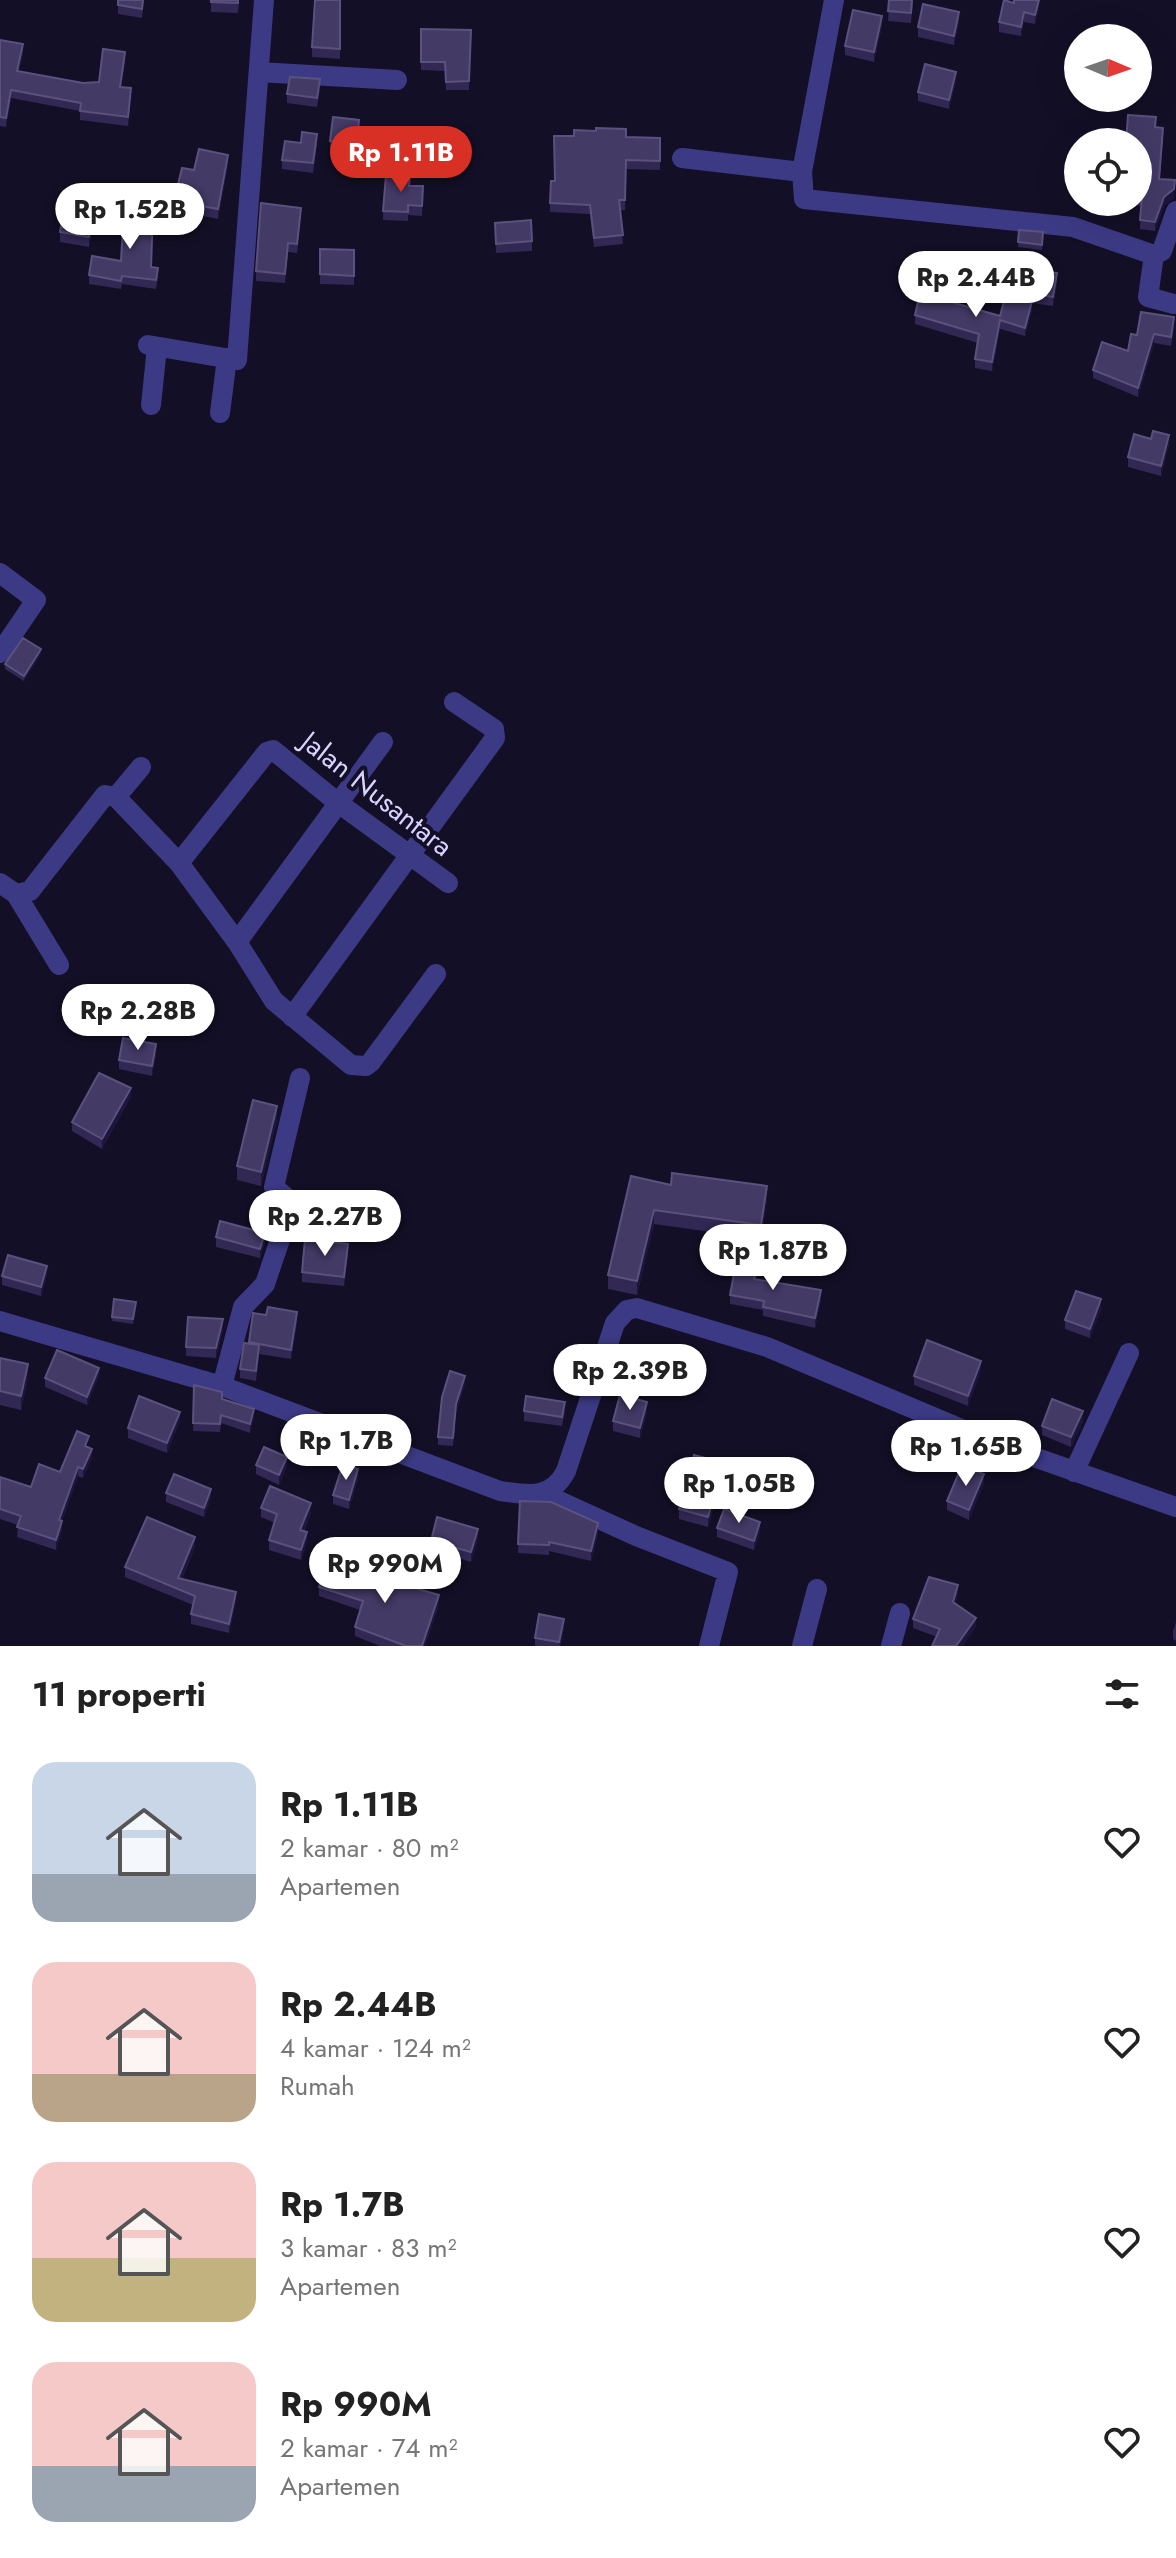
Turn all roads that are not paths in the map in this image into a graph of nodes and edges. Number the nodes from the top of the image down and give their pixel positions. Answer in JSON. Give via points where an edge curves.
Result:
{"nodes":[{"id":1,"x":264,"y":0,"type":"edge"},
{"id":2,"x":834,"y":0,"type":"edge"},
{"id":3,"x":259,"y":72,"type":"junction"},
{"id":4,"x":397,"y":80,"type":"dead end"},
{"id":5,"x":682,"y":158,"type":"dead end"},
{"id":6,"x":802,"y":172,"type":"junction"},
{"id":7,"x":1176,"y":211,"type":"edge"},
{"id":8,"x":1154,"y":255,"type":"junction"},
{"id":9,"x":1174,"y":304,"type":"dead end"},
{"id":10,"x":227,"y":358,"type":"junction"},
{"id":11,"x":151,"y":405,"type":"dead end"},
{"id":12,"x":220,"y":413,"type":"dead end"},
{"id":13,"x":0,"y":573,"type":"edge"},
{"id":14,"x":0,"y":653,"type":"edge"},
{"id":15,"x":454,"y":702,"type":"dead end"},
{"id":16,"x":383,"y":742,"type":"dead end"},
{"id":17,"x":141,"y":767,"type":"dead end"},
{"id":18,"x":116,"y":797,"type":"junction"},
{"id":19,"x":337,"y":802,"type":"junction"},
{"id":20,"x":411,"y":856,"type":"junction"},
{"id":21,"x":179,"y":863,"type":"junction"},
{"id":22,"x":448,"y":883,"type":"dead end"},
{"id":23,"x":8,"y":889,"type":"edge"},
{"id":24,"x":237,"y":942,"type":"junction"},
{"id":25,"x":59,"y":965,"type":"dead end"},
{"id":26,"x":436,"y":974,"type":"dead end"},
{"id":27,"x":292,"y":1017,"type":"junction"},
{"id":28,"x":300,"y":1078,"type":"dead end"},
{"id":29,"x":0,"y":1321,"type":"edge"},
{"id":30,"x":1129,"y":1353,"type":"dead end"},
{"id":31,"x":222,"y":1386,"type":"junction"},
{"id":32,"x":1074,"y":1472,"type":"junction"},
{"id":33,"x":544,"y":1494,"type":"junction"},
{"id":34,"x":1176,"y":1507,"type":"edge"},
{"id":35,"x":817,"y":1589,"type":"dead end"},
{"id":36,"x":900,"y":1613,"type":"dead end"},
{"id":37,"x":709,"y":1646,"type":"edge"},
{"id":38,"x":802,"y":1646,"type":"edge"},
{"id":39,"x":891,"y":1646,"type":"edge"}],
"edges":[{"from":1,"to":3,"type":"street"},
{"from":2,"to":6,"type":"street"},
{"from":3,"to":4,"type":"street"},
{"from":3,"to":10,"type":"street","via":[[237,360]]},
{"from":5,"to":6,"type":"street"},
{"from":6,"to":8,"type":"street","via":[[804,199],[814,203],[1073,227]]},
{"from":7,"to":8,"type":"street","via":[[1162,251]]},
{"from":8,"to":9,"type":"street","via":[[1148,297]]},
{"from":10,"to":11,"type":"street","via":[[152,346]]},
{"from":10,"to":12,"type":"street"},
{"from":13,"to":14,"type":"street","via":[[36,600]]},
{"from":15,"to":20,"type":"street","via":[[494,729],[495,738]]},
{"from":16,"to":19,"type":"street"},
{"from":17,"to":18,"type":"street"},
{"from":18,"to":21,"type":"street"},
{"from":18,"to":23,"type":"street","via":[[101,796],[34,887]]},
{"from":19,"to":20,"type":"street","name":"Jalan Nusantara"},
{"from":19,"to":21,"type":"street","name":"Jalan Nusantara","via":[[271,750]]},
{"from":19,"to":24,"type":"street"},
{"from":20,"to":22,"type":"street","name":"Jalan Nusantara"},
{"from":20,"to":27,"type":"street"},
{"from":21,"to":24,"type":"street"},
{"from":23,"to":25,"type":"street"},
{"from":24,"to":27,"type":"street","via":[[274,1001]]},
{"from":26,"to":27,"type":"street","via":[[366,1066],[351,1065]]},
{"from":28,"to":31,"type":"street","via":[[274,1187],[288,1199],[289,1213],[265,1284],[243,1307]]},
{"from":29,"to":31,"type":"street"},
{"from":30,"to":32,"type":"street"},
{"from":31,"to":33,"type":"street","via":[[500,1491]]},
{"from":32,"to":33,"type":"street","via":[[767,1347],[632,1308],[615,1323],[566,1471]]},
{"from":32,"to":34,"type":"street"},
{"from":33,"to":37,"type":"street","via":[[728,1572]]},
{"from":35,"to":38,"type":"street"},
{"from":36,"to":39,"type":"street"}]}
